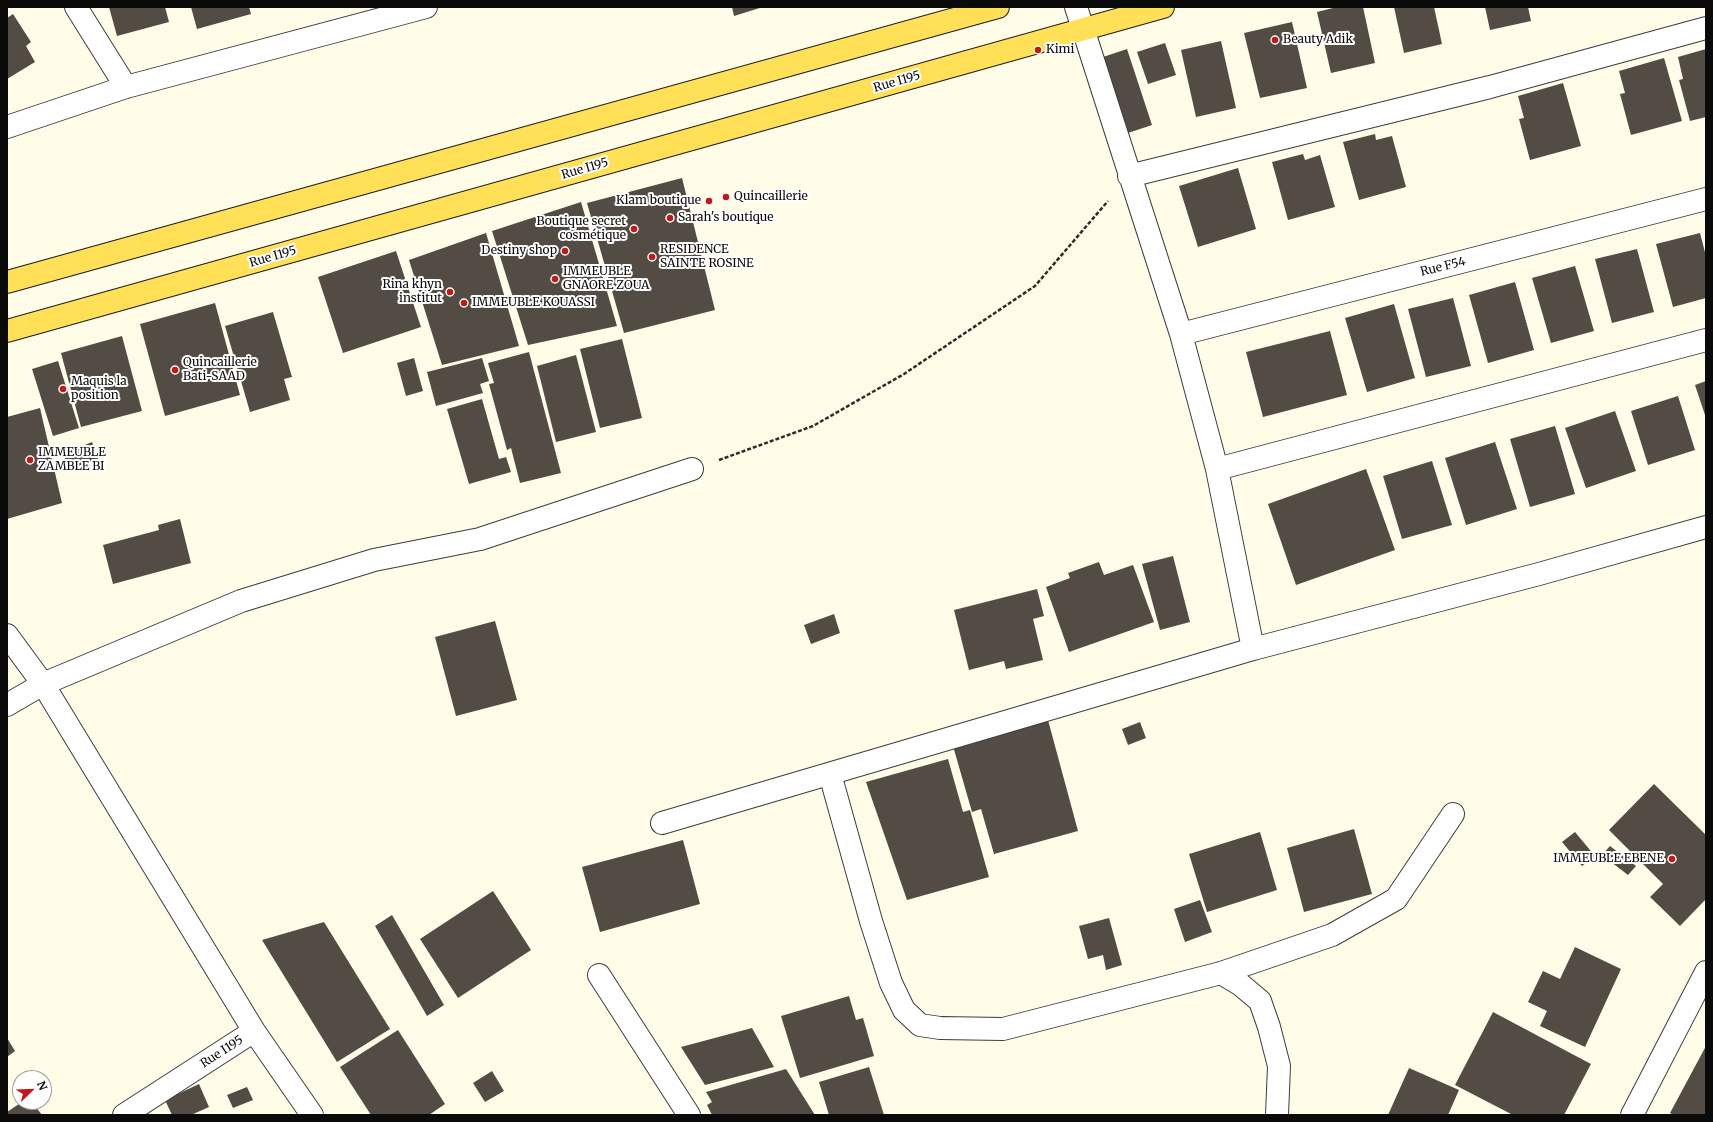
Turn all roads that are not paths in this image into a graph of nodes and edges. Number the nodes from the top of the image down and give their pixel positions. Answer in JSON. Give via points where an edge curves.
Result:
{"nodes":[{"id":1,"x":76,"y":7,"type":"edge"},
{"id":2,"x":426,"y":7,"type":"edge"},
{"id":3,"x":998,"y":7,"type":"edge"},
{"id":4,"x":1076,"y":7,"type":"edge"},
{"id":5,"x":1163,"y":7,"type":"edge"},
{"id":6,"x":1706,"y":28,"type":"edge"},
{"id":7,"x":1084,"y":30,"type":"junction"},
{"id":8,"x":126,"y":87,"type":"junction"},
{"id":9,"x":7,"y":127,"type":"edge"},
{"id":10,"x":1129,"y":176,"type":"junction"},
{"id":11,"x":1706,"y":199,"type":"edge"},
{"id":12,"x":7,"y":282,"type":"edge"},
{"id":13,"x":7,"y":331,"type":"edge"},
{"id":14,"x":1180,"y":334,"type":"junction"},
{"id":15,"x":1706,"y":340,"type":"edge"},
{"id":16,"x":692,"y":469,"type":"road end"},
{"id":17,"x":1217,"y":469,"type":"junction"},
{"id":18,"x":1706,"y":527,"type":"edge"},
{"id":19,"x":7,"y":635,"type":"edge"},
{"id":20,"x":1253,"y":649,"type":"junction"},
{"id":21,"x":43,"y":684,"type":"junction"},
{"id":22,"x":7,"y":705,"type":"edge"},
{"id":23,"x":830,"y":774,"type":"junction"},
{"id":24,"x":1453,"y":814,"type":"dead end"},
{"id":25,"x":662,"y":823,"type":"dead end"},
{"id":26,"x":1706,"y":972,"type":"edge"},
{"id":27,"x":1221,"y":973,"type":"junction"},
{"id":28,"x":599,"y":975,"type":"dead end"},
{"id":29,"x":254,"y":1031,"type":"junction"},
{"id":30,"x":124,"y":1115,"type":"edge"},
{"id":31,"x":312,"y":1115,"type":"edge"},
{"id":32,"x":689,"y":1115,"type":"edge"},
{"id":33,"x":1278,"y":1115,"type":"edge"},
{"id":34,"x":1632,"y":1115,"type":"edge"}],
"edges":[{"from":1,"to":8,"type":"street"},
{"from":2,"to":8,"type":"street"},
{"from":3,"to":12,"type":"main road"},
{"from":4,"to":7,"type":"street"},
{"from":5,"to":7,"type":"main road","name":"Rue I195"},
{"from":6,"to":10,"type":"street","via":[[1490,87]]},
{"from":7,"to":10,"type":"street"},
{"from":7,"to":13,"type":"main road","name":"Rue I195"},
{"from":8,"to":9,"type":"street"},
{"from":10,"to":14,"type":"street"},
{"from":11,"to":14,"type":"street","name":"Rue F54"},
{"from":14,"to":17,"type":"street"},
{"from":15,"to":17,"type":"street"},
{"from":16,"to":21,"type":"street","via":[[480,539],[374,560],[241,601]]},
{"from":17,"to":20,"type":"street"},
{"from":18,"to":20,"type":"street"},
{"from":19,"to":21,"type":"street"},
{"from":20,"to":23,"type":"street"},
{"from":21,"to":22,"type":"street"},
{"from":21,"to":29,"type":"street"},
{"from":23,"to":25,"type":"street"},
{"from":23,"to":27,"type":"street","via":[[891,983],[904,1010],[920,1025],[940,1028],[1002,1029]]},
{"from":24,"to":27,"type":"street","via":[[1396,899],[1332,936]]},
{"from":26,"to":34,"type":"street"},
{"from":27,"to":33,"type":"street","via":[[1260,1001],[1270,1027],[1279,1066]]},
{"from":28,"to":32,"type":"street"},
{"from":29,"to":30,"type":"street","name":"Rue I195"},
{"from":29,"to":31,"type":"street","name":"Rue I195"}]}
